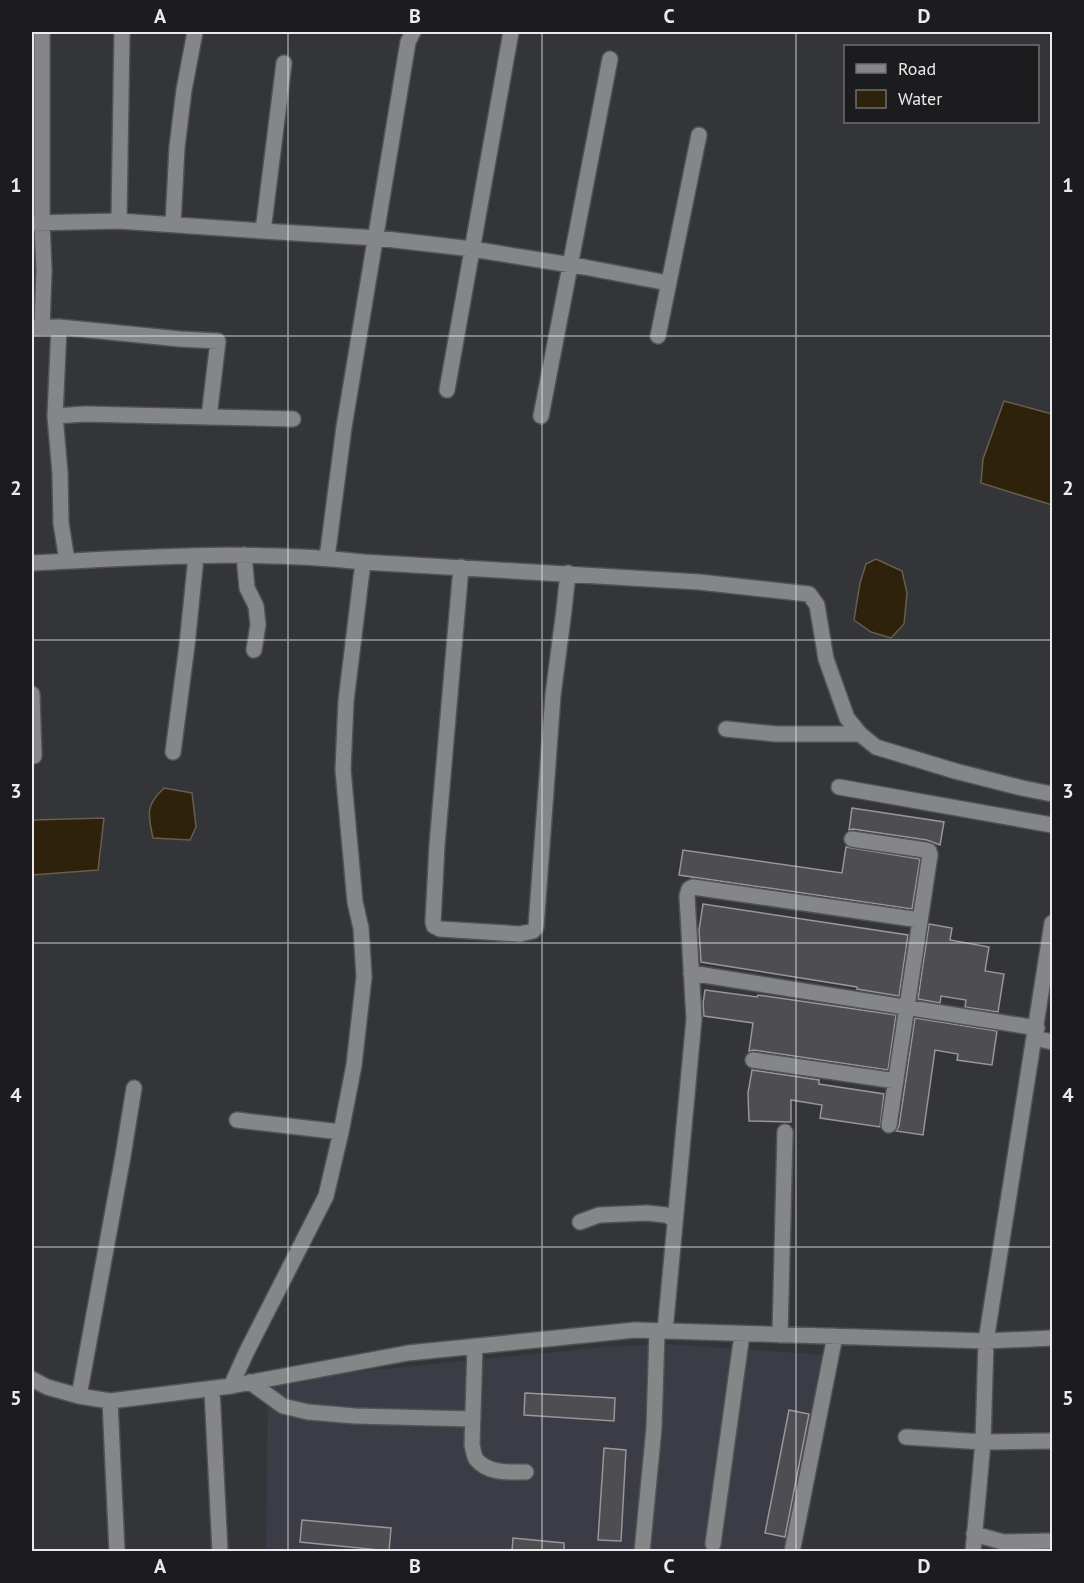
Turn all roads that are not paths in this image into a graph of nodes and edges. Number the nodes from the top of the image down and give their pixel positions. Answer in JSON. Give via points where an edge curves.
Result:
{"nodes":[{"id":1,"x":42,"y":32,"type":"edge"},
{"id":2,"x":122,"y":32,"type":"edge"},
{"id":3,"x":195,"y":32,"type":"edge"},
{"id":4,"x":413,"y":32,"type":"edge"},
{"id":5,"x":512,"y":32,"type":"edge"},
{"id":6,"x":610,"y":59,"type":"dead end"},
{"id":7,"x":285,"y":63,"type":"dead end"},
{"id":8,"x":699,"y":135,"type":"dead end"},
{"id":9,"x":119,"y":221,"type":"junction"},
{"id":10,"x":37,"y":223,"type":"edge"},
{"id":11,"x":173,"y":224,"type":"junction"},
{"id":12,"x":263,"y":231,"type":"junction"},
{"id":13,"x":377,"y":238,"type":"junction"},
{"id":14,"x":472,"y":249,"type":"junction"},
{"id":15,"x":570,"y":264,"type":"junction"},
{"id":16,"x":668,"y":284,"type":"junction"},
{"id":17,"x":59,"y":327,"type":"junction"},
{"id":18,"x":37,"y":328,"type":"edge"},
{"id":19,"x":658,"y":336,"type":"dead end"},
{"id":20,"x":447,"y":390,"type":"dead end"},
{"id":21,"x":55,"y":416,"type":"junction"},
{"id":22,"x":541,"y":416,"type":"dead end"},
{"id":23,"x":209,"y":417,"type":"junction"},
{"id":24,"x":292,"y":419,"type":"dead end"},
{"id":25,"x":244,"y":555,"type":"junction"},
{"id":26,"x":196,"y":557,"type":"junction"},
{"id":27,"x":327,"y":558,"type":"junction"},
{"id":28,"x":67,"y":561,"type":"junction"},
{"id":29,"x":363,"y":562,"type":"junction"},
{"id":30,"x":32,"y":563,"type":"edge"},
{"id":31,"x":461,"y":567,"type":"junction"},
{"id":32,"x":568,"y":573,"type":"junction"},
{"id":33,"x":254,"y":650,"type":"dead end"},
{"id":34,"x":32,"y":694,"type":"edge"},
{"id":35,"x":726,"y":729,"type":"dead end"},
{"id":36,"x":860,"y":734,"type":"junction"},
{"id":37,"x":173,"y":752,"type":"dead end"},
{"id":38,"x":34,"y":756,"type":"dead end"},
{"id":39,"x":838,"y":787,"type":"dead end"},
{"id":40,"x":1053,"y":794,"type":"edge"},
{"id":41,"x":1053,"y":825,"type":"edge"},
{"id":42,"x":852,"y":839,"type":"dead end"},
{"id":43,"x":920,"y":920,"type":"junction"},
{"id":44,"x":1053,"y":923,"type":"edge"},
{"id":45,"x":691,"y":973,"type":"junction"},
{"id":46,"x":907,"y":1007,"type":"junction"},
{"id":47,"x":1036,"y":1033,"type":"junction"},
{"id":48,"x":1053,"y":1042,"type":"edge"},
{"id":49,"x":753,"y":1060,"type":"dead end"},
{"id":50,"x":896,"y":1082,"type":"junction"},
{"id":51,"x":134,"y":1088,"type":"dead end"},
{"id":52,"x":237,"y":1120,"type":"dead end"},
{"id":53,"x":890,"y":1125,"type":"dead end"},
{"id":54,"x":341,"y":1132,"type":"junction"},
{"id":55,"x":785,"y":1132,"type":"dead end"},
{"id":56,"x":675,"y":1220,"type":"junction"},
{"id":57,"x":580,"y":1222,"type":"dead end"},
{"id":58,"x":661,"y":1331,"type":"junction"},
{"id":59,"x":742,"y":1334,"type":"junction"},
{"id":60,"x":780,"y":1335,"type":"junction"},
{"id":61,"x":835,"y":1336,"type":"junction"},
{"id":62,"x":1053,"y":1338,"type":"edge"},
{"id":63,"x":986,"y":1341,"type":"junction"},
{"id":64,"x":475,"y":1346,"type":"junction"},
{"id":65,"x":32,"y":1379,"type":"edge"},
{"id":66,"x":250,"y":1382,"type":"junction"},
{"id":67,"x":231,"y":1386,"type":"junction"},
{"id":68,"x":212,"y":1389,"type":"junction"},
{"id":69,"x":79,"y":1396,"type":"junction"},
{"id":70,"x":110,"y":1401,"type":"junction"},
{"id":71,"x":473,"y":1419,"type":"junction"},
{"id":72,"x":906,"y":1437,"type":"dead end"},
{"id":73,"x":982,"y":1442,"type":"junction"},
{"id":74,"x":1053,"y":1442,"type":"edge"},
{"id":75,"x":526,"y":1472,"type":"dead end"},
{"id":76,"x":974,"y":1534,"type":"junction"},
{"id":77,"x":1053,"y":1541,"type":"edge"},
{"id":78,"x":713,"y":1545,"type":"dead end"},
{"id":79,"x":117,"y":1551,"type":"edge"},
{"id":80,"x":220,"y":1551,"type":"edge"},
{"id":81,"x":642,"y":1551,"type":"edge"},
{"id":82,"x":792,"y":1551,"type":"edge"},
{"id":83,"x":973,"y":1551,"type":"edge"}],
"edges":[{"from":1,"to":10,"type":"street"},
{"from":2,"to":9,"type":"street"},
{"from":3,"to":11,"type":"street","via":[[177,147]]},
{"from":4,"to":13,"type":"street","via":[[408,42]]},
{"from":5,"to":14,"type":"street"},
{"from":6,"to":15,"type":"street"},
{"from":7,"to":12,"type":"street"},
{"from":8,"to":16,"type":"street"},
{"from":9,"to":10,"type":"street"},
{"from":9,"to":11,"type":"street"},
{"from":10,"to":18,"type":"street","via":[[44,270]]},
{"from":11,"to":12,"type":"street"},
{"from":12,"to":13,"type":"street"},
{"from":13,"to":14,"type":"street"},
{"from":13,"to":27,"type":"street","via":[[344,427]]},
{"from":14,"to":15,"type":"street"},
{"from":14,"to":20,"type":"street"},
{"from":15,"to":16,"type":"street"},
{"from":15,"to":22,"type":"street"},
{"from":16,"to":19,"type":"street"},
{"from":17,"to":18,"type":"street"},
{"from":17,"to":21,"type":"street"},
{"from":17,"to":23,"type":"street","via":[[218,341]]},
{"from":21,"to":23,"type":"street"},
{"from":21,"to":28,"type":"street"},
{"from":23,"to":24,"type":"street"},
{"from":25,"to":26,"type":"street"},
{"from":25,"to":27,"type":"street"},
{"from":25,"to":33,"type":"street","via":[[247,588],[256,606]]},
{"from":26,"to":28,"type":"street"},
{"from":26,"to":37,"type":"street"},
{"from":27,"to":29,"type":"street"},
{"from":28,"to":30,"type":"street"},
{"from":29,"to":31,"type":"street"},
{"from":29,"to":54,"type":"street","via":[[346,701],[343,770],[364,977],[354,1065]]},
{"from":31,"to":32,"type":"street"},
{"from":31,"to":32,"type":"street","via":[[433,922],[440,929],[520,934],[536,927],[553,695]]},
{"from":32,"to":36,"type":"street","via":[[809,594],[817,605],[826,659],[847,718]]},
{"from":34,"to":38,"type":"street"},
{"from":35,"to":36,"type":"street","via":[[776,734]]},
{"from":36,"to":40,"type":"street","via":[[876,747]]},
{"from":39,"to":41,"type":"street"},
{"from":42,"to":43,"type":"street","via":[[929,852]]},
{"from":43,"to":45,"type":"street","via":[[693,887],[687,896]]},
{"from":43,"to":46,"type":"street"},
{"from":44,"to":47,"type":"street"},
{"from":45,"to":46,"type":"street"},
{"from":45,"to":56,"type":"street","via":[[694,1019]]},
{"from":46,"to":47,"type":"street"},
{"from":46,"to":50,"type":"street"},
{"from":47,"to":48,"type":"street"},
{"from":47,"to":63,"type":"street"},
{"from":49,"to":50,"type":"street"},
{"from":50,"to":53,"type":"street"},
{"from":51,"to":69,"type":"street"},
{"from":52,"to":54,"type":"street"},
{"from":54,"to":67,"type":"street","via":[[326,1196]]},
{"from":55,"to":60,"type":"street"},
{"from":56,"to":57,"type":"street","via":[[647,1213],[598,1215]]},
{"from":56,"to":58,"type":"street"},
{"from":58,"to":59,"type":"street"},
{"from":58,"to":64,"type":"street","via":[[635,1330]]},
{"from":58,"to":81,"type":"street"},
{"from":59,"to":60,"type":"street"},
{"from":59,"to":78,"type":"street"},
{"from":60,"to":61,"type":"street"},
{"from":61,"to":63,"type":"street"},
{"from":61,"to":82,"type":"street"},
{"from":62,"to":63,"type":"street"},
{"from":63,"to":73,"type":"street"},
{"from":64,"to":66,"type":"street","via":[[408,1353]]},
{"from":64,"to":71,"type":"street"},
{"from":65,"to":69,"type":"street"},
{"from":66,"to":67,"type":"street"},
{"from":66,"to":71,"type":"street","via":[[284,1406],[308,1412]]},
{"from":67,"to":68,"type":"street"},
{"from":68,"to":70,"type":"street"},
{"from":68,"to":80,"type":"street"},
{"from":69,"to":70,"type":"street"},
{"from":70,"to":79,"type":"street"},
{"from":71,"to":75,"type":"street","via":[[476,1458],[489,1469]]},
{"from":72,"to":73,"type":"street"},
{"from":73,"to":74,"type":"street"},
{"from":73,"to":76,"type":"street"},
{"from":76,"to":77,"type":"street","via":[[1003,1542]]},
{"from":76,"to":83,"type":"street"}]}
